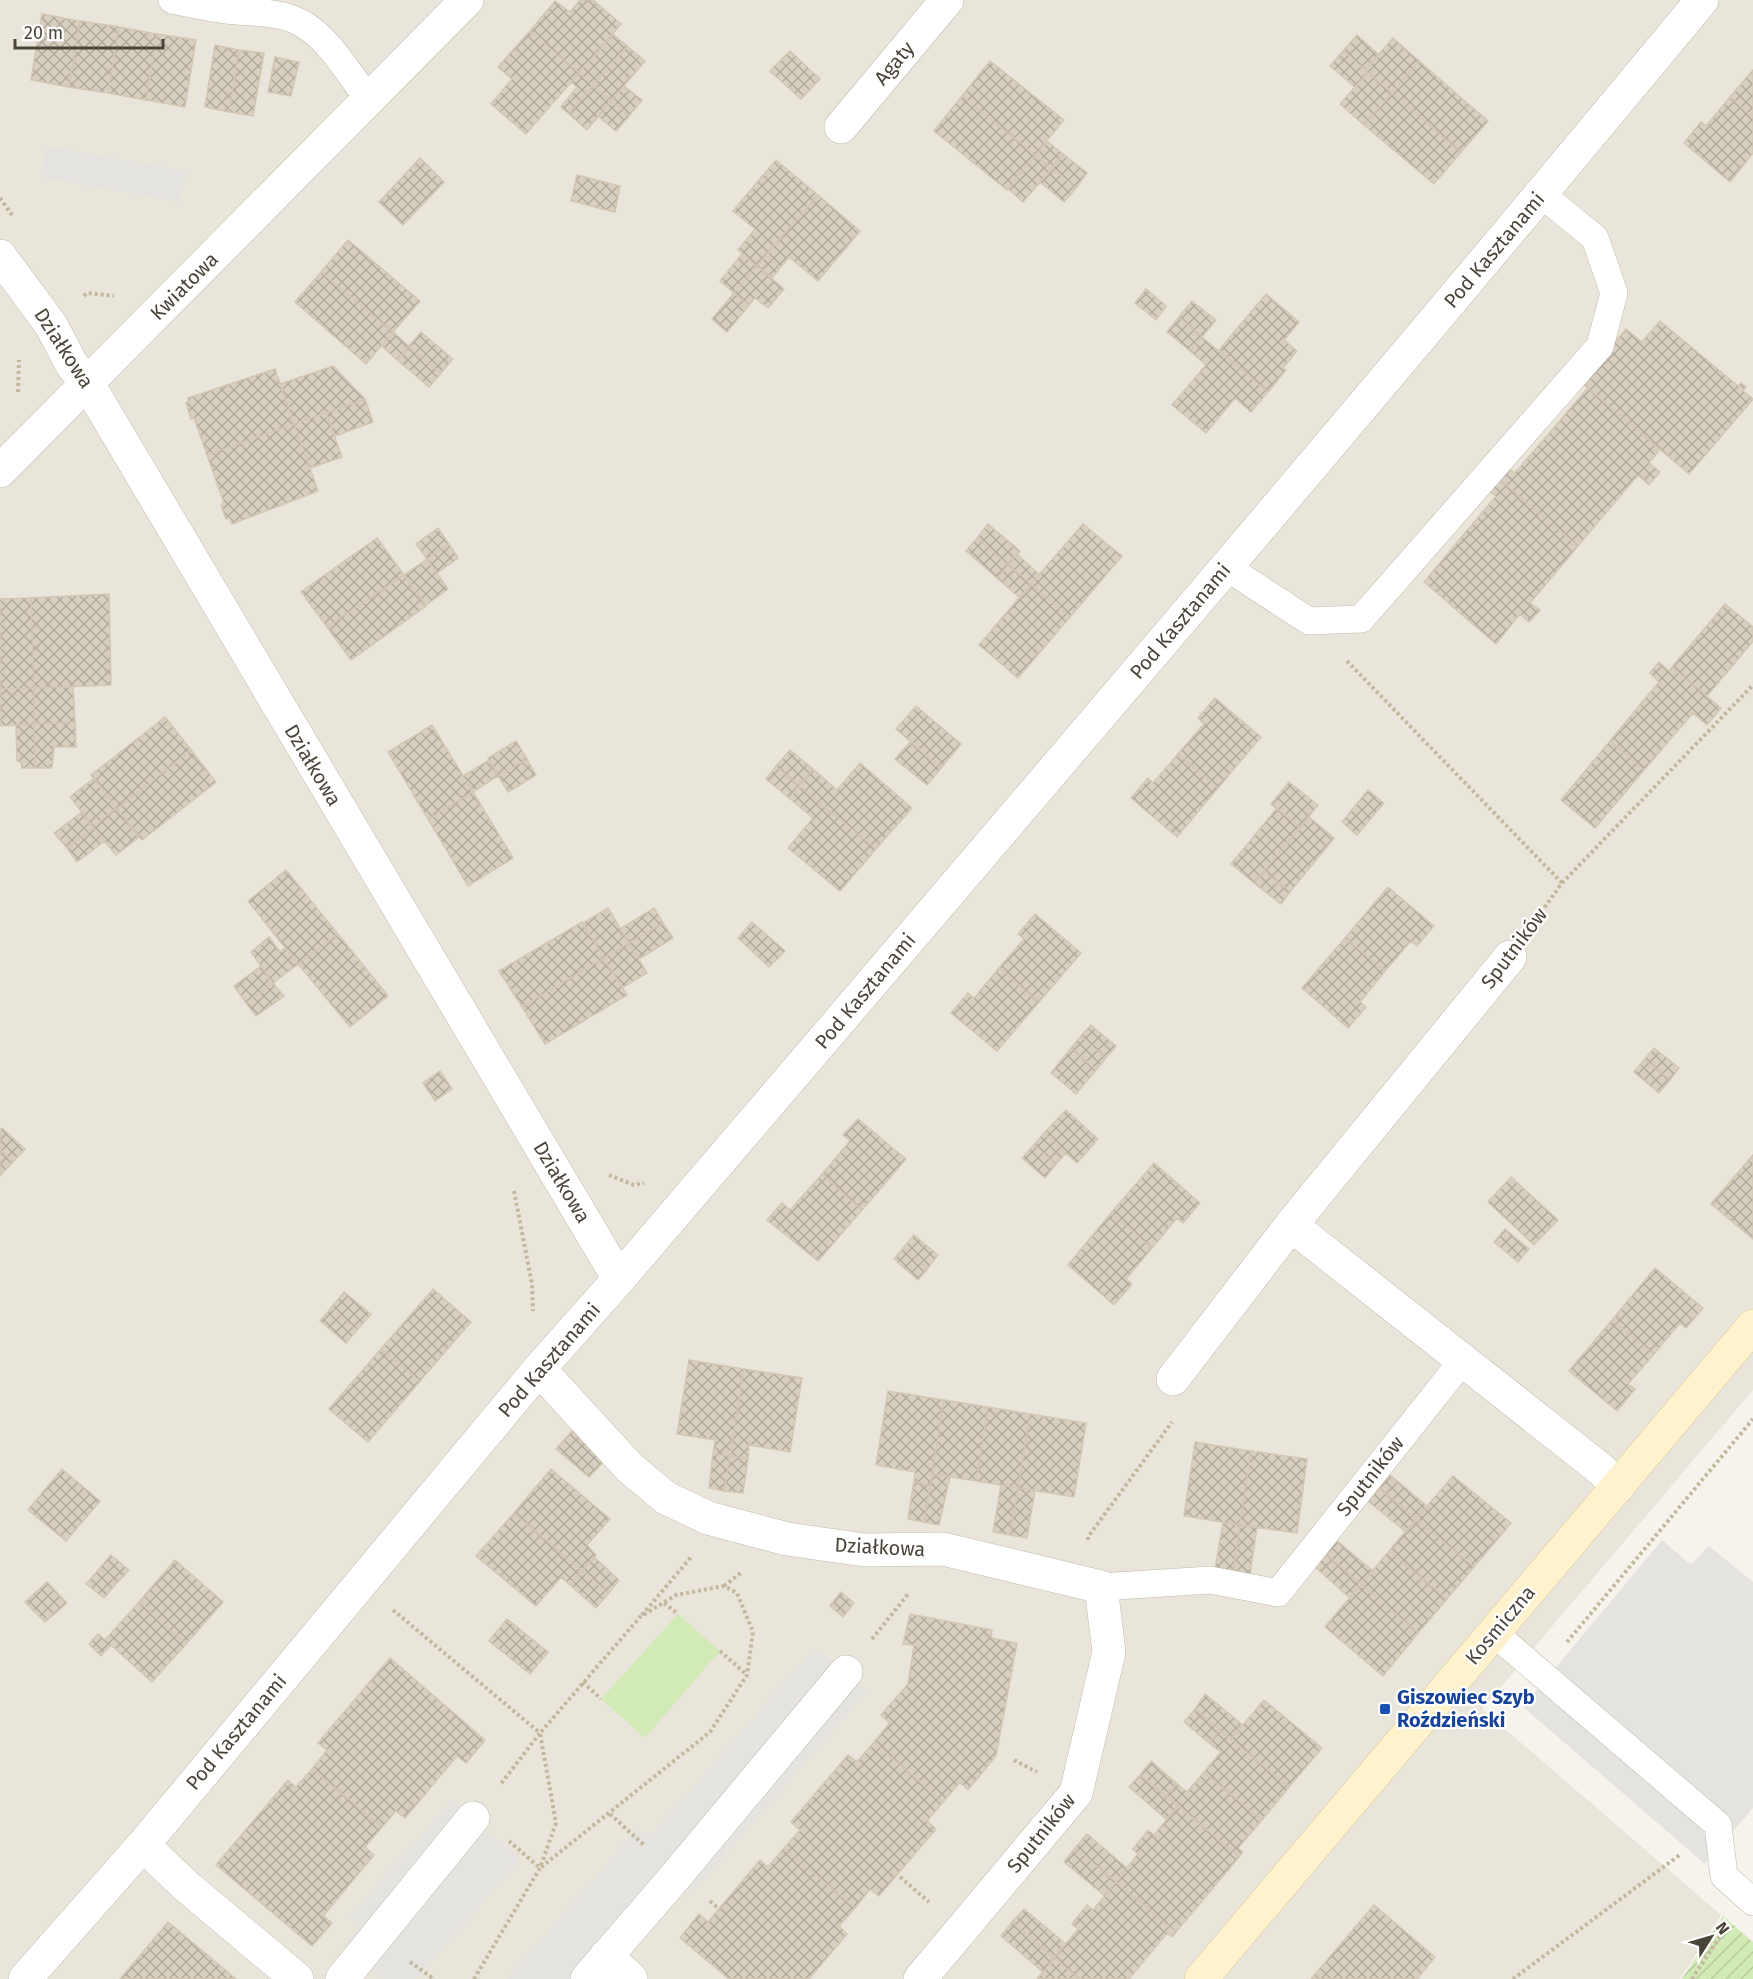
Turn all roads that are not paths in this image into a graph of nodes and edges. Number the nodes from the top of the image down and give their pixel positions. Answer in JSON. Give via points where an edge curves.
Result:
{"nodes":[{"id":1,"x":172,"y":0,"type":"edge"},
{"id":2,"x":466,"y":0,"type":"edge"},
{"id":3,"x":947,"y":0,"type":"edge"},
{"id":4,"x":1702,"y":0,"type":"edge"},
{"id":5,"x":368,"y":99,"type":"junction"},
{"id":6,"x":841,"y":127,"type":"dead end"},
{"id":7,"x":1541,"y":194,"type":"junction"},
{"id":8,"x":0,"y":256,"type":"edge"},
{"id":9,"x":88,"y":384,"type":"junction"},
{"id":10,"x":0,"y":471,"type":"edge"},
{"id":11,"x":1226,"y":567,"type":"junction"},
{"id":12,"x":1510,"y":957,"type":"road end"},
{"id":13,"x":1291,"y":1225,"type":"junction"},
{"id":14,"x":619,"y":1279,"type":"junction"},
{"id":15,"x":1753,"y":1326,"type":"edge"},
{"id":16,"x":1463,"y":1360,"type":"junction"},
{"id":17,"x":539,"y":1369,"type":"junction"},
{"id":18,"x":1173,"y":1379,"type":"road end"},
{"id":19,"x":1619,"y":1486,"type":"junction"},
{"id":20,"x":1101,"y":1587,"type":"junction"},
{"id":21,"x":1278,"y":1593,"type":"joint"},
{"id":22,"x":1494,"y":1633,"type":"junction"},
{"id":23,"x":846,"y":1672,"type":"road end"},
{"id":24,"x":473,"y":1818,"type":"road end"},
{"id":25,"x":143,"y":1845,"type":"junction"},
{"id":26,"x":1750,"y":1899,"type":"edge"},
{"id":27,"x":596,"y":1968,"type":"edge"},
{"id":28,"x":25,"y":1979,"type":"edge"},
{"id":29,"x":297,"y":1979,"type":"edge"},
{"id":30,"x":342,"y":1979,"type":"edge"},
{"id":31,"x":632,"y":1979,"type":"edge"},
{"id":32,"x":920,"y":1979,"type":"edge"},
{"id":33,"x":1201,"y":1979,"type":"edge"}],
"edges":[{"from":1,"to":5,"type":"lane","via":[[284,16],[302,23],[342,62]]},
{"from":2,"to":5,"type":"street","name":"Kwiatowa"},
{"from":3,"to":6,"type":"street","name":"Agaty"},
{"from":4,"to":7,"type":"street","name":"Pod Kasztanami"},
{"from":5,"to":9,"type":"street","name":"Kwiatowa"},
{"from":7,"to":11,"type":"street","name":"Pod Kasztanami"},
{"from":7,"to":11,"type":"lane","via":[[1595,238],[1614,294],[1600,346],[1361,619],[1309,621]]},
{"from":8,"to":9,"type":"street","name":"Działkowa"},
{"from":9,"to":10,"type":"street","name":"Kwiatowa"},
{"from":9,"to":14,"type":"street","name":"Działkowa"},
{"from":11,"to":14,"type":"street","name":"Pod Kasztanami"},
{"from":12,"to":13,"type":"street","name":"Sputników"},
{"from":13,"to":16,"type":"street"},
{"from":13,"to":18,"type":"street","name":"Sputników"},
{"from":14,"to":17,"type":"street","name":"Pod Kasztanami"},
{"from":15,"to":19,"type":"street","name":"Kosmiczna"},
{"from":16,"to":19,"type":"street"},
{"from":16,"to":21,"type":"lane","name":"Sputników"},
{"from":17,"to":20,"type":"street","name":"Działkowa","via":[[630,1468],[666,1498],[708,1518],[787,1539],[864,1550],[943,1549]]},
{"from":17,"to":25,"type":"street","name":"Pod Kasztanami"},
{"from":19,"to":22,"type":"street","name":"Kosmiczna"},
{"from":20,"to":21,"type":"lane","name":"Działkowa","via":[[1210,1580]]},
{"from":20,"to":32,"type":"street","name":"Sputników","via":[[1110,1652],[1076,1793]]},
{"from":22,"to":26,"type":"lane","via":[[1718,1825],[1724,1876]]},
{"from":22,"to":33,"type":"street","name":"Kosmiczna"},
{"from":23,"to":27,"type":"street"},
{"from":24,"to":30,"type":"street"},
{"from":25,"to":28,"type":"street","name":"Pod Kasztanami"},
{"from":25,"to":29,"type":"street","via":[[185,1886]]},
{"from":27,"to":31,"type":"street"}]}
